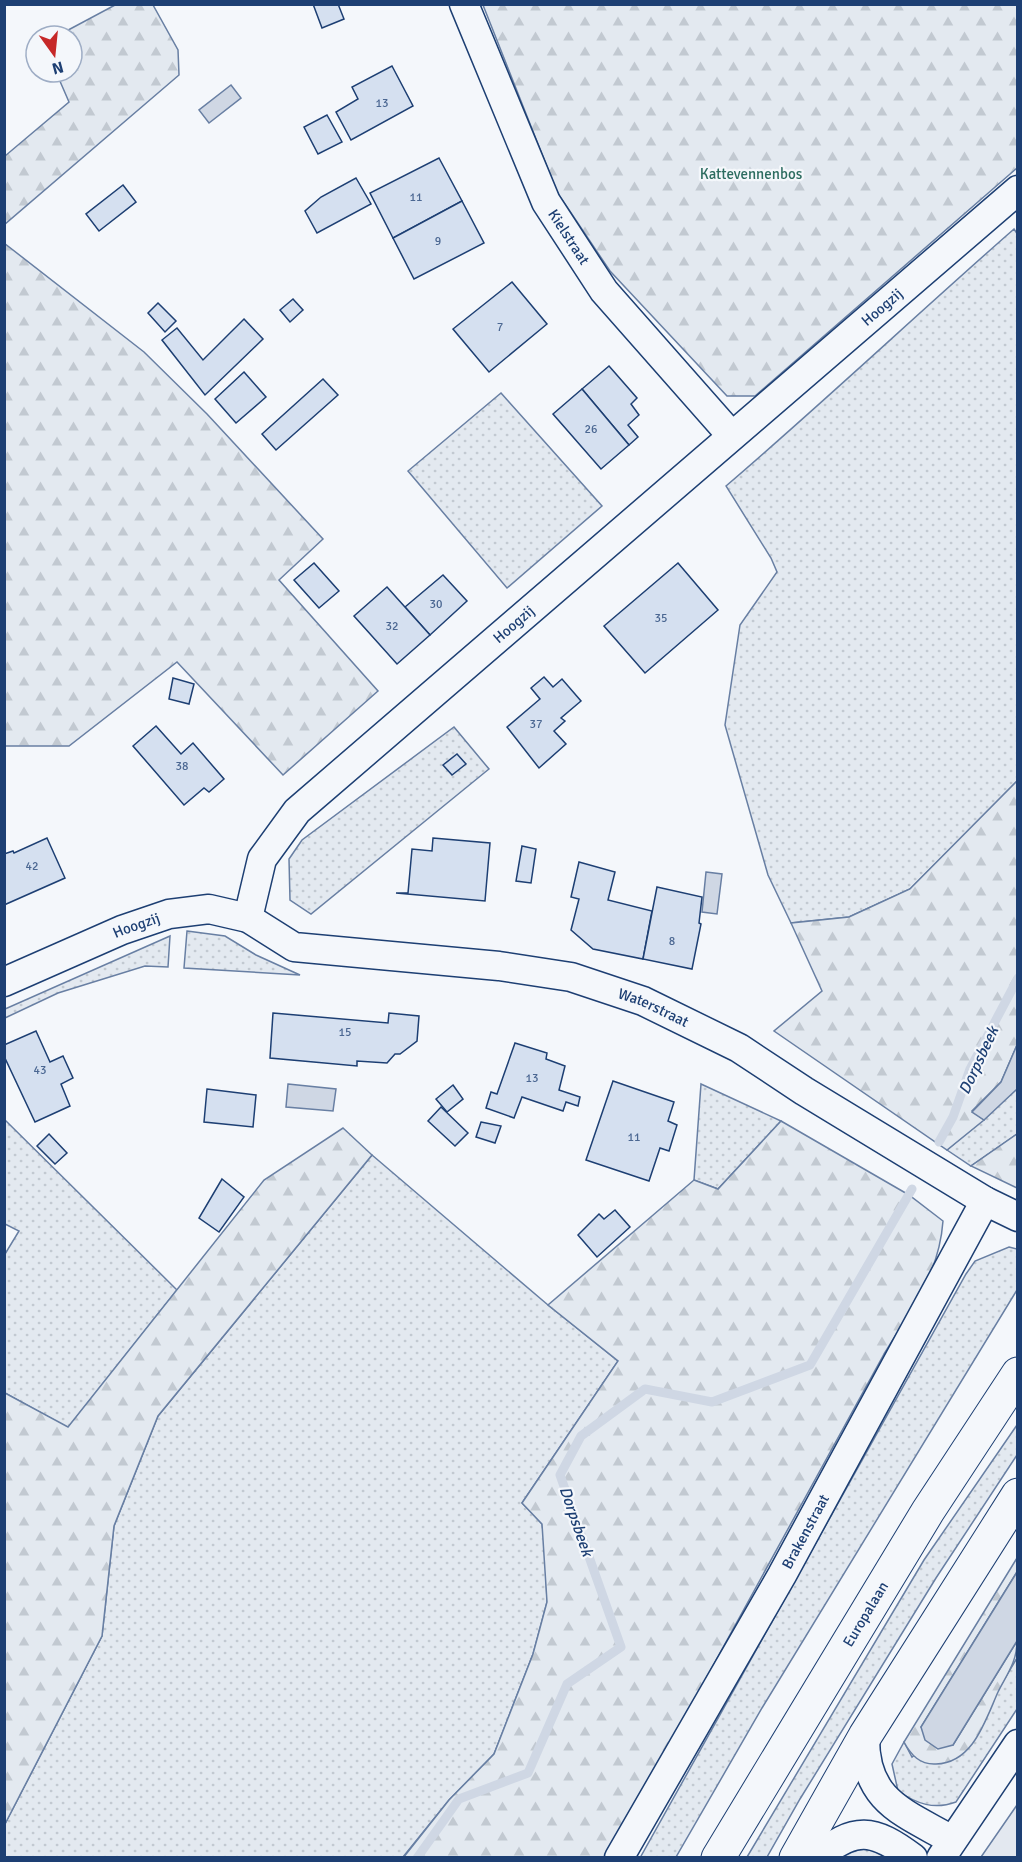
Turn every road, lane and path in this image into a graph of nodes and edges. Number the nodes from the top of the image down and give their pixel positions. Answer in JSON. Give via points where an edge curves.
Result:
{"nodes":[{"id":1,"x":464,"y":4,"type":"edge"},
{"id":2,"x":1017,"y":190,"type":"edge"},
{"id":3,"x":731,"y":435,"type":"junction"},
{"id":4,"x":248,"y":918,"type":"junction"},
{"id":5,"x":4,"y":982,"type":"edge"},
{"id":6,"x":985,"y":1202,"type":"junction"},
{"id":7,"x":1017,"y":1217,"type":"edge"},
{"id":8,"x":1017,"y":1374,"type":"edge"},
{"id":9,"x":1017,"y":1496,"type":"edge"},
{"id":10,"x":865,"y":1736,"type":"junction"},
{"id":11,"x":1017,"y":1744,"type":"edge"},
{"id":12,"x":946,"y":1849,"type":"edge"},
{"id":13,"x":619,"y":1857,"type":"edge"},
{"id":14,"x":718,"y":1857,"type":"edge"},
{"id":15,"x":796,"y":1857,"type":"edge"},
{"id":16,"x":816,"y":1857,"type":"edge"},
{"id":17,"x":913,"y":1857,"type":"edge"}],
"edges":[{"from":1,"to":3,"type":"street","name":"Kielstraat","via":[[546,202],[604,291]]},
{"from":2,"to":3,"type":"street","name":"Hoogzij"},
{"from":3,"to":4,"type":"street","name":"Hoogzij","via":[[297,811],[262,859]]},
{"from":4,"to":5,"type":"street","name":"Hoogzij","via":[[209,909],[170,914],[122,930]]},
{"from":4,"to":6,"type":"street","name":"Waterstraat","via":[[294,947],[499,966],[571,977],[643,1001],[739,1048]]},
{"from":6,"to":7,"type":"street","name":"Waterstraat"},
{"from":6,"to":13,"type":"street","name":"Brakenstraat","via":[[782,1575]]},
{"from":8,"to":14,"type":"highway","name":"Europalaan","via":[[928,1511]]},
{"from":9,"to":10,"type":"highway"},
{"from":10,"to":12,"type":"street","via":[[867,1768],[881,1794]]},
{"from":10,"to":15,"type":"highway"},
{"from":11,"to":12,"type":"street"},
{"from":16,"to":17,"type":"street","via":[[838,1840],[862,1834],[900,1847]]}]}
